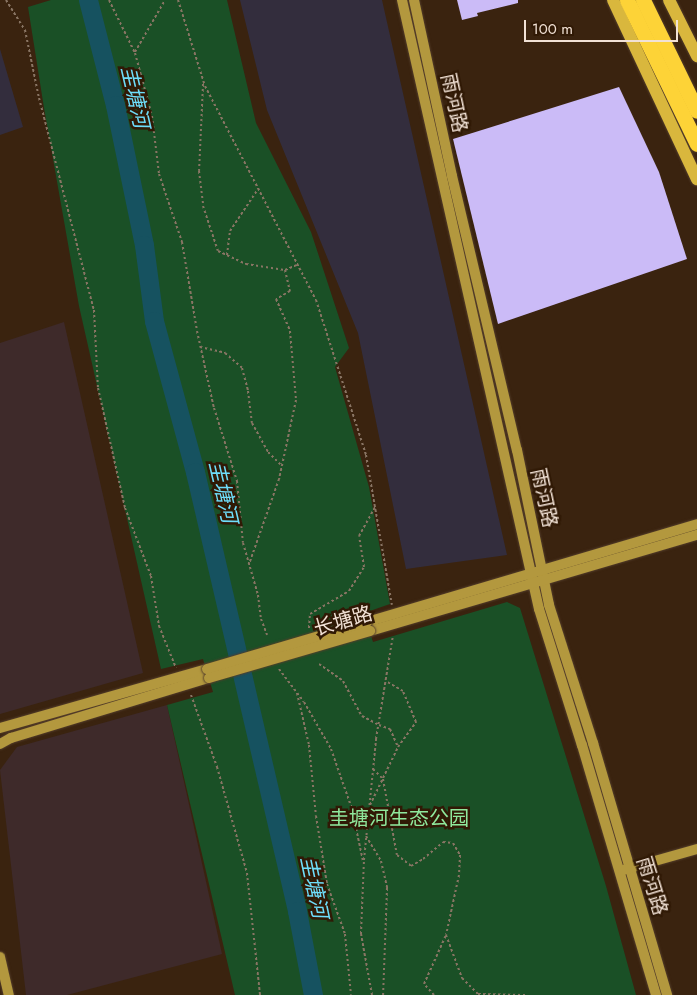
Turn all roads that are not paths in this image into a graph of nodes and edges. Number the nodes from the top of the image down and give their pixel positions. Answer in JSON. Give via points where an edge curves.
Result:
{"nodes":[{"id":1,"x":402,"y":0,"type":"edge"},
{"id":2,"x":414,"y":0,"type":"edge"},
{"id":3,"x":613,"y":0,"type":"edge"},
{"id":4,"x":627,"y":0,"type":"edge"},
{"id":5,"x":643,"y":0,"type":"edge"},
{"id":6,"x":669,"y":0,"type":"edge"},
{"id":7,"x":697,"y":56,"type":"edge"},
{"id":8,"x":697,"y":111,"type":"edge"},
{"id":9,"x":697,"y":144,"type":"edge"},
{"id":10,"x":697,"y":179,"type":"edge"},
{"id":11,"x":697,"y":524,"type":"edge"},
{"id":12,"x":697,"y":534,"type":"edge"},
{"id":13,"x":537,"y":577,"type":"junction"},
{"id":14,"x":182,"y":681,"type":"junction"},
{"id":15,"x":0,"y":728,"type":"edge"},
{"id":16,"x":0,"y":744,"type":"edge"},
{"id":17,"x":697,"y":849,"type":"edge"},
{"id":18,"x":697,"y":855,"type":"edge"},
{"id":19,"x":624,"y":873,"type":"junction"},
{"id":20,"x":0,"y":957,"type":"edge"},
{"id":21,"x":9,"y":995,"type":"edge"},
{"id":22,"x":656,"y":995,"type":"edge"},
{"id":23,"x":667,"y":995,"type":"edge"}],
"edges":[{"from":1,"to":13,"type":"main road","name":"雨河路"},
{"from":2,"to":13,"type":"main road","name":"雨河路","via":[[517,450]]},
{"from":3,"to":10,"type":"main road"},
{"from":4,"to":9,"type":"highway"},
{"from":5,"to":8,"type":"highway"},
{"from":6,"to":7,"type":"main road"},
{"from":11,"to":13,"type":"main road","name":"长塘路"},
{"from":12,"to":13,"type":"main road","name":"长塘路"},
{"from":13,"to":14,"type":"main road","name":"长塘路","bridge":true},
{"from":13,"to":19,"type":"main road","name":"雨河路"},
{"from":14,"to":15,"type":"main road","name":"长塘路"},
{"from":14,"to":16,"type":"main road","name":"长塘路"},
{"from":17,"to":19,"type":"main road"},
{"from":18,"to":19,"type":"main road"},
{"from":19,"to":22,"type":"main road","name":"雨河路"},
{"from":19,"to":23,"type":"main road","name":"雨河路"},
{"from":20,"to":21,"type":"main road"}]}
